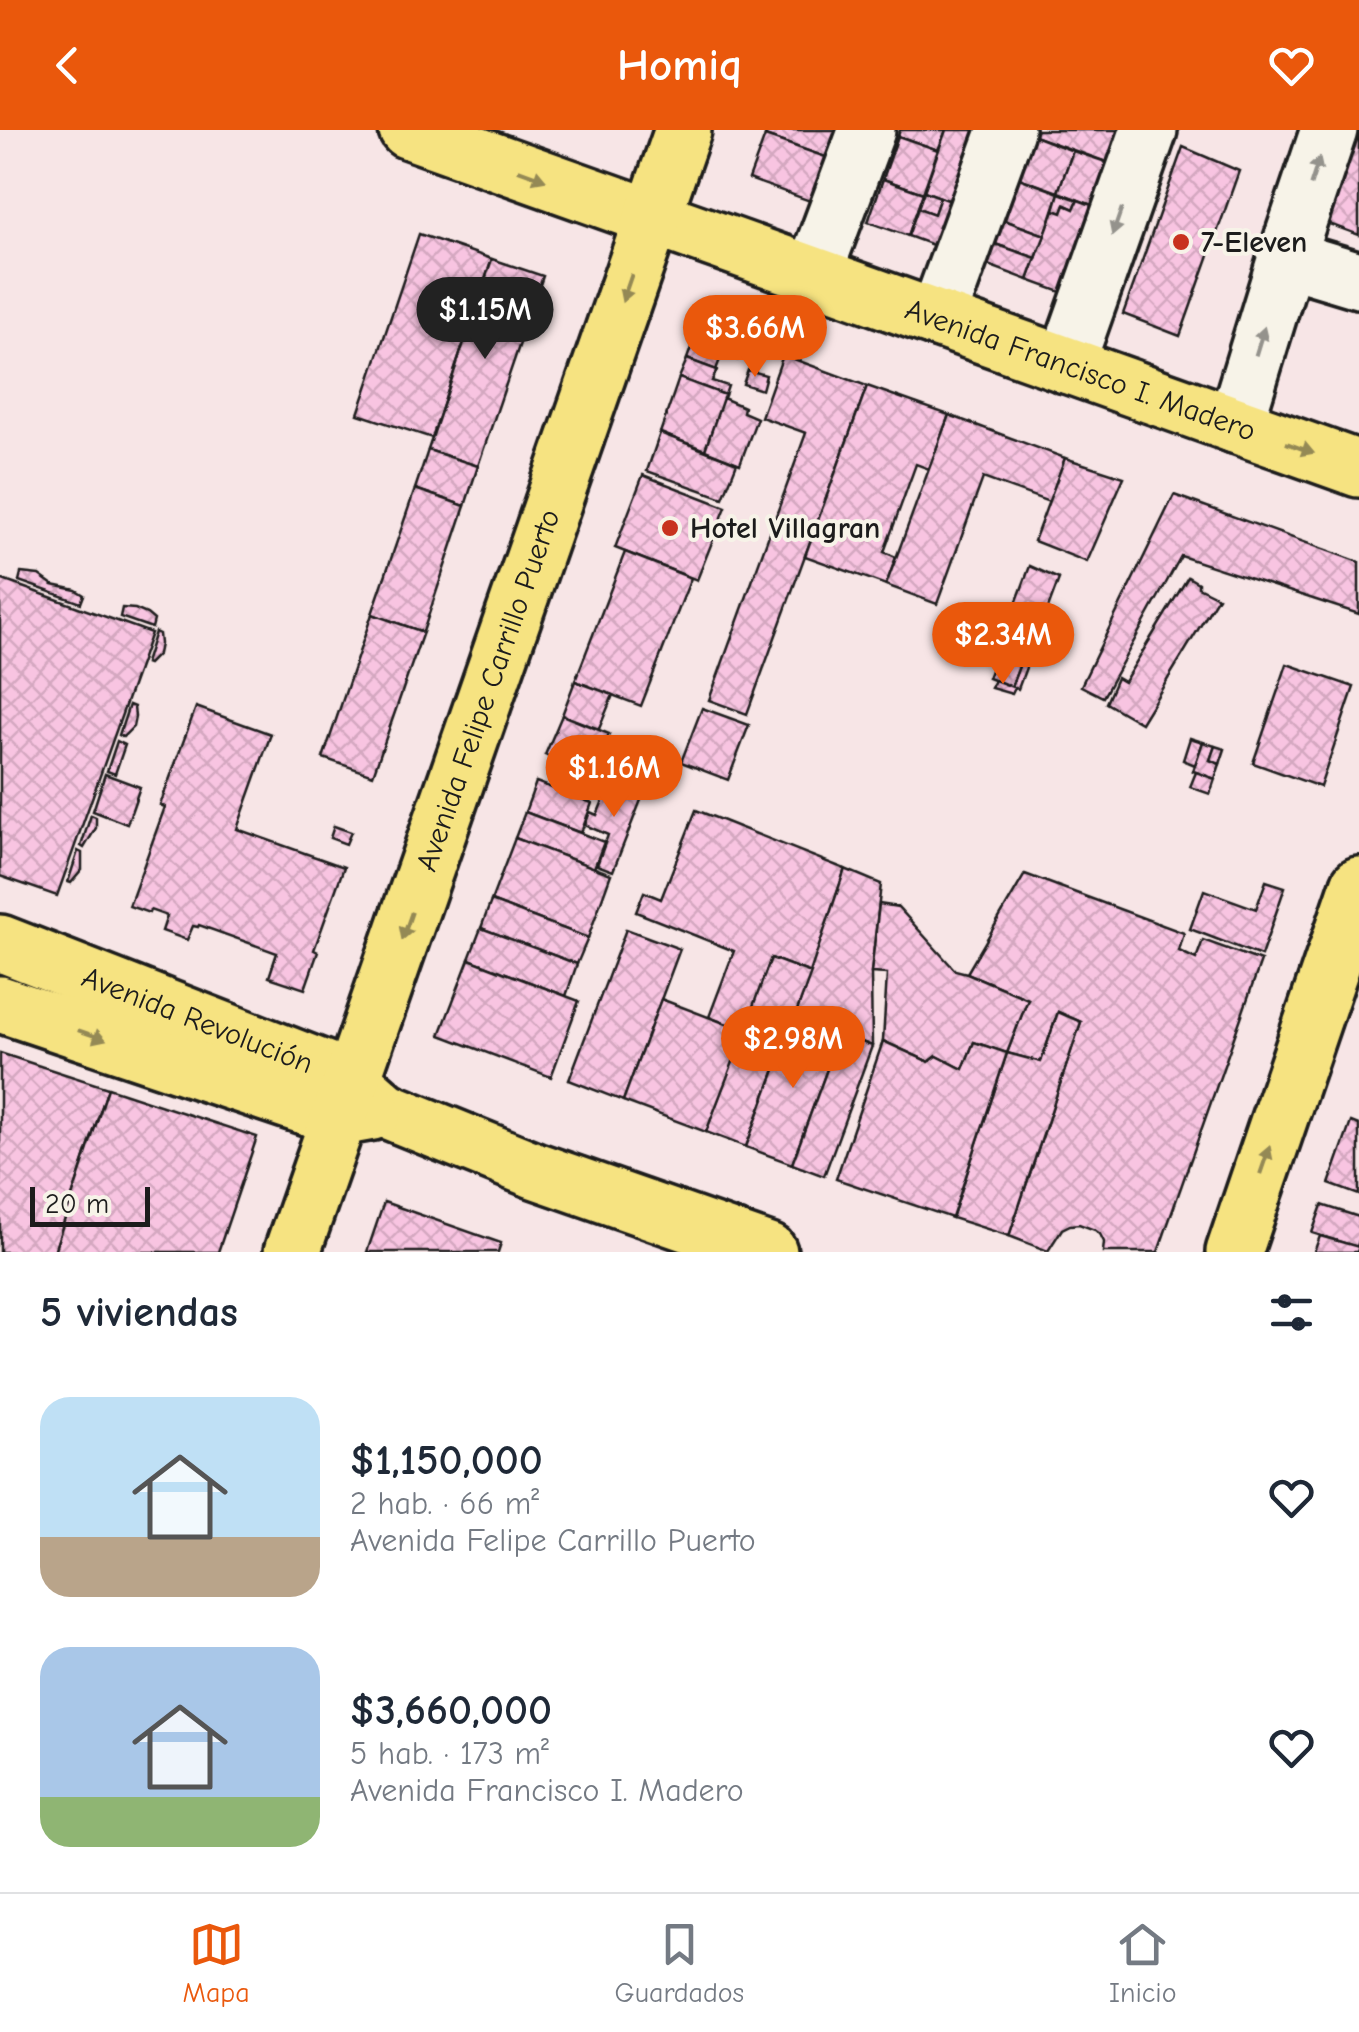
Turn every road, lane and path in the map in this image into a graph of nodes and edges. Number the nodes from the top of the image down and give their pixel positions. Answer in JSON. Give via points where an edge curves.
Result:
{"nodes":[{"id":1,"x":407,"y":130,"type":"edge"},
{"id":2,"x":684,"y":130,"type":"edge"},
{"id":3,"x":867,"y":130,"type":"edge"},
{"id":4,"x":1006,"y":130,"type":"edge"},
{"id":5,"x":1149,"y":130,"type":"edge"},
{"id":6,"x":1328,"y":130,"type":"edge"},
{"id":7,"x":652,"y":217,"type":"junction"},
{"id":8,"x":1286,"y":258,"type":"junction"},
{"id":9,"x":812,"y":275,"type":"junction"},
{"id":10,"x":1359,"y":280,"type":"edge"},
{"id":11,"x":937,"y":319,"type":"junction"},
{"id":12,"x":1066,"y":365,"type":"junction"},
{"id":13,"x":1235,"y":425,"type":"junction"},
{"id":14,"x":1359,"y":469,"type":"edge"},
{"id":15,"x":1359,"y":885,"type":"edge"},
{"id":16,"x":0,"y":942,"type":"edge"},
{"id":17,"x":1347,"y":959,"type":"edge"},
{"id":18,"x":0,"y":1004,"type":"edge"},
{"id":19,"x":359,"y":1103,"type":"junction"},
{"id":20,"x":737,"y":1247,"type":"edge"},
{"id":21,"x":292,"y":1252,"type":"edge"},
{"id":22,"x":1234,"y":1252,"type":"edge"}],
"edges":[{"from":1,"to":7,"type":"main road","name":"Avenida Francisco I. Madero","one_way":true},
{"from":2,"to":7,"type":"main road","name":"Avenida Felipe Carrillo Puerto"},
{"from":3,"to":9,"type":"lane"},
{"from":4,"to":11,"type":"lane"},
{"from":5,"to":12,"type":"lane","one_way":true},
{"from":8,"to":6,"type":"lane","one_way":true},
{"from":7,"to":9,"type":"main road","name":"Avenida Francisco I. Madero"},
{"from":7,"to":19,"type":"main road","name":"Avenida Felipe Carrillo Puerto","one_way":true},
{"from":8,"to":10,"type":"lane"},
{"from":13,"to":8,"type":"lane","one_way":true},
{"from":9,"to":11,"type":"main road","name":"Avenida Francisco I. Madero"},
{"from":11,"to":12,"type":"main road","name":"Avenida Francisco I. Madero"},
{"from":12,"to":13,"type":"main road","name":"Avenida Francisco I. Madero"},
{"from":13,"to":14,"type":"main road","name":"Avenida Francisco I. Madero","one_way":true},
{"from":15,"to":17,"type":"main road"},
{"from":16,"to":19,"type":"main road","name":"Avenida Revolución"},
{"from":22,"to":17,"type":"main road","one_way":true},
{"from":18,"to":19,"type":"main road","name":"Avenida Revolución","one_way":true},
{"from":19,"to":20,"type":"main road","name":"Avenida Revolución"},
{"from":19,"to":21,"type":"main road","name":"Avenida Felipe Carrillo Puerto"}]}
